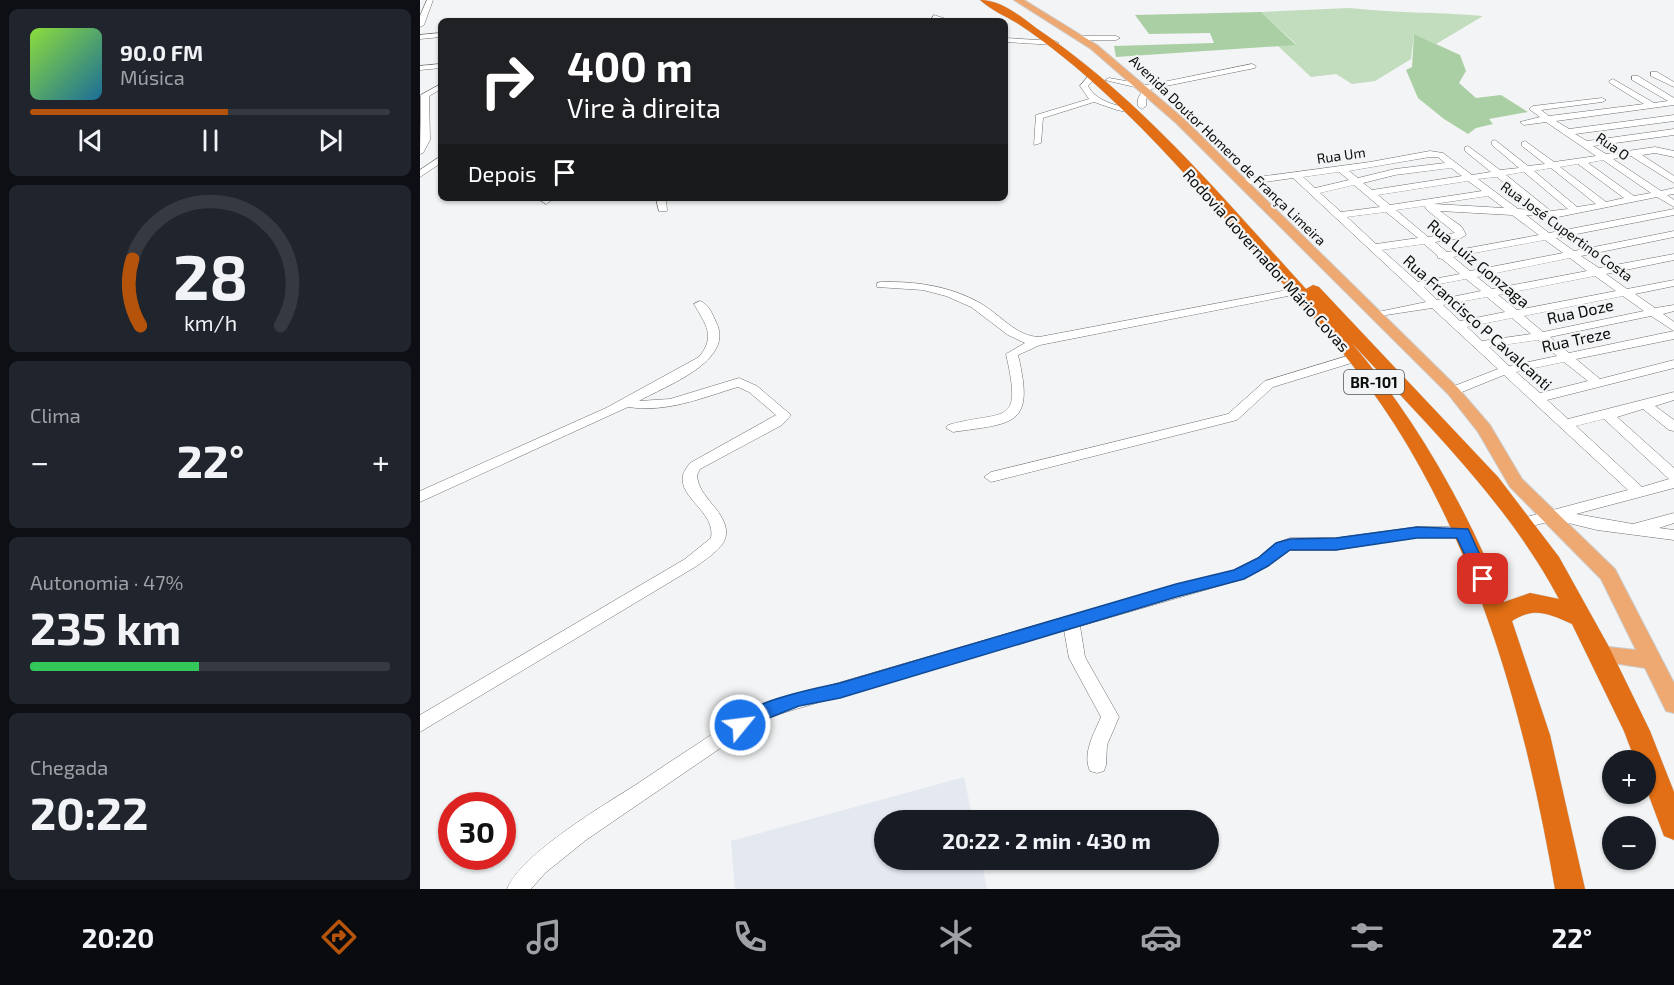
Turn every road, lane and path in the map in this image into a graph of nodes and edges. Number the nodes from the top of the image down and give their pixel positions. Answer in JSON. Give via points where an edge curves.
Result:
{"nodes":[{"id":1,"x":430,"y":0,"type":"edge"},
{"id":2,"x":985,"y":0,"type":"edge"},
{"id":3,"x":993,"y":0,"type":"edge"},
{"id":4,"x":1018,"y":0,"type":"edge"},
{"id":5,"x":423,"y":11,"type":"edge"},
{"id":6,"x":934,"y":17,"type":"dead end"},
{"id":7,"x":937,"y":18,"type":"edge"},
{"id":8,"x":420,"y":24,"type":"edge"},
{"id":9,"x":1008,"y":34,"type":"edge"},
{"id":10,"x":438,"y":35,"type":"edge"},
{"id":11,"x":420,"y":37,"type":"edge"},
{"id":12,"x":1079,"y":38,"type":"junction"},
{"id":13,"x":1116,"y":38,"type":"dead end"},
{"id":14,"x":1008,"y":41,"type":"edge"},
{"id":15,"x":1046,"y":43,"type":"junction"},
{"id":16,"x":438,"y":66,"type":"edge"},
{"id":17,"x":1252,"y":66,"type":"dead end"},
{"id":18,"x":420,"y":68,"type":"edge"},
{"id":19,"x":1654,"y":74,"type":"dead end"},
{"id":20,"x":1102,"y":77,"type":"junction"},
{"id":21,"x":1635,"y":78,"type":"dead end"},
{"id":22,"x":1613,"y":81,"type":"dead end"},
{"id":23,"x":1674,"y":85,"type":"edge"},
{"id":24,"x":438,"y":88,"type":"edge"},
{"id":25,"x":1142,"y":96,"type":"junction"},
{"id":26,"x":1096,"y":99,"type":"junction"},
{"id":27,"x":1602,"y":100,"type":"dead end"},
{"id":28,"x":1674,"y":102,"type":"edge"},
{"id":29,"x":1653,"y":106,"type":"junction"},
{"id":30,"x":1674,"y":118,"type":"edge"},
{"id":31,"x":1550,"y":120,"type":"junction"},
{"id":32,"x":1524,"y":122,"type":"dead end"},
{"id":33,"x":1568,"y":132,"type":"junction"},
{"id":34,"x":1674,"y":132,"type":"edge"},
{"id":35,"x":1036,"y":143,"type":"dead end"},
{"id":36,"x":1495,"y":143,"type":"dead end"},
{"id":37,"x":1525,"y":144,"type":"dead end"},
{"id":38,"x":1586,"y":144,"type":"junction"},
{"id":39,"x":1468,"y":149,"type":"dead end"},
{"id":40,"x":420,"y":151,"type":"edge"},
{"id":41,"x":1633,"y":153,"type":"junction"},
{"id":42,"x":1569,"y":154,"type":"dead end"},
{"id":43,"x":1674,"y":154,"type":"edge"},
{"id":44,"x":1443,"y":156,"type":"joint"},
{"id":45,"x":1605,"y":157,"type":"junction"},
{"id":46,"x":438,"y":161,"type":"edge"},
{"id":47,"x":1581,"y":162,"type":"junction"},
{"id":48,"x":1454,"y":165,"type":"junction"},
{"id":49,"x":1554,"y":166,"type":"junction"},
{"id":50,"x":1341,"y":169,"type":"junction"},
{"id":51,"x":1526,"y":170,"type":"junction"},
{"id":52,"x":420,"y":174,"type":"edge"},
{"id":53,"x":1498,"y":174,"type":"junction"},
{"id":54,"x":1295,"y":176,"type":"junction"},
{"id":55,"x":1472,"y":178,"type":"junction"},
{"id":56,"x":1674,"y":180,"type":"edge"},
{"id":57,"x":1357,"y":181,"type":"junction"},
{"id":58,"x":1243,"y":182,"type":"junction"},
{"id":59,"x":1674,"y":191,"type":"edge"},
{"id":60,"x":1312,"y":192,"type":"junction"},
{"id":61,"x":1371,"y":193,"type":"junction"},
{"id":62,"x":1490,"y":193,"type":"junction"},
{"id":63,"x":1658,"y":194,"type":"junction"},
{"id":64,"x":1632,"y":199,"type":"junction"},
{"id":65,"x":1674,"y":204,"type":"edge"},
{"id":66,"x":1426,"y":205,"type":"junction"},
{"id":67,"x":1604,"y":205,"type":"junction"},
{"id":68,"x":1388,"y":208,"type":"junction"},
{"id":69,"x":1515,"y":211,"type":"junction"},
{"id":70,"x":1576,"y":211,"type":"junction"},
{"id":71,"x":1674,"y":212,"type":"edge"},
{"id":72,"x":1549,"y":214,"type":"junction"},
{"id":73,"x":1337,"y":216,"type":"junction"},
{"id":74,"x":1674,"y":234,"type":"edge"},
{"id":75,"x":1547,"y":236,"type":"junction"},
{"id":76,"x":1423,"y":239,"type":"junction"},
{"id":77,"x":1373,"y":248,"type":"junction"},
{"id":78,"x":1571,"y":254,"type":"junction"},
{"id":79,"x":1442,"y":256,"type":"junction"},
{"id":80,"x":1674,"y":257,"type":"edge"},
{"id":81,"x":1596,"y":272,"type":"junction"},
{"id":82,"x":1467,"y":274,"type":"junction"},
{"id":83,"x":1674,"y":283,"type":"edge"},
{"id":84,"x":881,"y":285,"type":"dead end"},
{"id":85,"x":1414,"y":286,"type":"junction"},
{"id":86,"x":1298,"y":291,"type":"junction"},
{"id":87,"x":1624,"y":292,"type":"junction"},
{"id":88,"x":1491,"y":295,"type":"junction"},
{"id":89,"x":700,"y":304,"type":"dead end"},
{"id":90,"x":1435,"y":305,"type":"junction"},
{"id":91,"x":1674,"y":308,"type":"edge"},
{"id":92,"x":1653,"y":312,"type":"junction"},
{"id":93,"x":1377,"y":315,"type":"junction"},
{"id":94,"x":1516,"y":315,"type":"junction"},
{"id":95,"x":1457,"y":325,"type":"junction"},
{"id":96,"x":1674,"y":327,"type":"edge"},
{"id":97,"x":1674,"y":335,"type":"edge"},
{"id":98,"x":1540,"y":336,"type":"junction"},
{"id":99,"x":1040,"y":341,"type":"junction"},
{"id":100,"x":1478,"y":345,"type":"junction"},
{"id":101,"x":1354,"y":358,"type":"junction"},
{"id":102,"x":1566,"y":358,"type":"junction"},
{"id":103,"x":1674,"y":364,"type":"edge"},
{"id":104,"x":1506,"y":370,"type":"junction"},
{"id":105,"x":1596,"y":382,"type":"junction"},
{"id":106,"x":1453,"y":391,"type":"junction"},
{"id":107,"x":1674,"y":396,"type":"edge"},
{"id":108,"x":1537,"y":398,"type":"junction"},
{"id":109,"x":627,"y":403,"type":"junction"},
{"id":110,"x":1645,"y":404,"type":"junction"},
{"id":111,"x":1607,"y":415,"type":"junction"},
{"id":112,"x":1565,"y":424,"type":"junction"},
{"id":113,"x":1674,"y":427,"type":"edge"},
{"id":114,"x":953,"y":428,"type":"dead end"},
{"id":115,"x":1674,"y":476,"type":"edge"},
{"id":116,"x":991,"y":477,"type":"dead end"},
{"id":117,"x":1674,"y":483,"type":"edge"},
{"id":118,"x":1639,"y":492,"type":"junction"},
{"id":119,"x":420,"y":497,"type":"edge"},
{"id":120,"x":1554,"y":516,"type":"junction"},
{"id":121,"x":1674,"y":518,"type":"edge"},
{"id":122,"x":1524,"y":524,"type":"junction"},
{"id":123,"x":1635,"y":529,"type":"junction"},
{"id":124,"x":1462,"y":532,"type":"junction"},
{"id":125,"x":1674,"y":535,"type":"edge"},
{"id":126,"x":1499,"y":617,"type":"junction"},
{"id":127,"x":1581,"y":618,"type":"junction"},
{"id":128,"x":1071,"y":621,"type":"junction"},
{"id":129,"x":1600,"y":654,"type":"junction"},
{"id":130,"x":1651,"y":660,"type":"junction"},
{"id":131,"x":1674,"y":704,"type":"edge"},
{"id":132,"x":420,"y":724,"type":"edge"},
{"id":133,"x":1097,"y":765,"type":"dead end"},
{"id":134,"x":1674,"y":827,"type":"edge"},
{"id":135,"x":517,"y":889,"type":"edge"},
{"id":136,"x":1570,"y":889,"type":"edge"}],
"edges":[{"from":1,"to":5,"type":"street"},
{"from":2,"to":15,"type":"highway","name":"Rodovia Governador Mário Covas","number":"BR-101"},
{"from":3,"to":20,"type":"highway","name":"Rodovia Governador Mário Covas","number":"BR-101","via":[[1062,42]]},
{"from":4,"to":12,"type":"main road","name":"Avenida Doutor Homero de França Limeira"},
{"from":5,"to":8,"type":"street"},
{"from":6,"to":7,"type":"street"},
{"from":9,"to":15,"type":"street"},
{"from":10,"to":11,"type":"street"},
{"from":12,"to":13,"type":"street"},
{"from":12,"to":25,"type":"main road","name":"Avenida Doutor Homero de França Limeira","via":[[1108,57]]},
{"from":14,"to":15,"type":"street"},
{"from":15,"to":20,"type":"highway","name":"Rodovia Governador Mário Covas","number":"BR-101"},
{"from":16,"to":18,"type":"street"},
{"from":17,"to":25,"type":"street"},
{"from":19,"to":23,"type":"street"},
{"from":20,"to":25,"type":"highway","name":"Rodovia Governador Mário Covas","number":"BR-101"},
{"from":20,"to":25,"type":"street"},
{"from":20,"to":26,"type":"street","via":[[1084,86]]},
{"from":21,"to":28,"type":"street"},
{"from":22,"to":29,"type":"street"},
{"from":24,"to":40,"type":"street","via":[[425,95],[426,140]]},
{"from":25,"to":26,"type":"street"},
{"from":25,"to":58,"type":"main road","name":"Avenida Doutor Homero de França Limeira"},
{"from":25,"to":86,"type":"highway","name":"Rodovia Governador Mário Covas","number":"BR-101"},
{"from":25,"to":122,"type":"highway","name":"Rodovia Governador Mário Covas","number":"BR-101"},
{"from":26,"to":35,"type":"street","via":[[1039,117]]},
{"from":27,"to":31,"type":"street","name":"Rua O","via":[[1532,107]]},
{"from":28,"to":29,"type":"street"},
{"from":29,"to":31,"type":"street"},
{"from":30,"to":33,"type":"street"},
{"from":31,"to":32,"type":"street"},
{"from":31,"to":33,"type":"street","name":"Rua O"},
{"from":33,"to":38,"type":"street","name":"Rua O"},
{"from":34,"to":38,"type":"street"},
{"from":36,"to":51,"type":"street"},
{"from":37,"to":49,"type":"street"},
{"from":38,"to":45,"type":"street","name":"Rua O"},
{"from":39,"to":53,"type":"street"},
{"from":41,"to":43,"type":"street","via":[[1655,150]]},
{"from":41,"to":45,"type":"street"},
{"from":41,"to":56,"type":"street"},
{"from":42,"to":47,"type":"street"},
{"from":44,"to":48,"type":"street","name":"Rua José Cupertino Costa"},
{"from":44,"to":50,"type":"street","name":"Rua Um","via":[[1430,154]]},
{"from":45,"to":47,"type":"street"},
{"from":45,"to":63,"type":"street","name":"Rua O"},
{"from":46,"to":52,"type":"street"},
{"from":47,"to":49,"type":"street"},
{"from":47,"to":64,"type":"street"},
{"from":48,"to":55,"type":"street","name":"Rua José Cupertino Costa"},
{"from":48,"to":57,"type":"street"},
{"from":49,"to":51,"type":"street"},
{"from":49,"to":67,"type":"street"},
{"from":50,"to":54,"type":"street","name":"Rua Um"},
{"from":50,"to":57,"type":"street","name":"Rua Luiz Gonzaga"},
{"from":51,"to":53,"type":"street"},
{"from":51,"to":70,"type":"street"},
{"from":53,"to":55,"type":"street"},
{"from":53,"to":72,"type":"street"},
{"from":54,"to":58,"type":"street","name":"Rua Um"},
{"from":54,"to":60,"type":"street","name":"Rua Francisco P Cavalcanti"},
{"from":55,"to":61,"type":"street"},
{"from":55,"to":62,"type":"street","name":"Rua José Cupertino Costa"},
{"from":57,"to":60,"type":"street"},
{"from":57,"to":61,"type":"street","name":"Rua Luiz Gonzaga"},
{"from":58,"to":93,"type":"main road","name":"Avenida Doutor Homero de França Limeira"},
{"from":59,"to":63,"type":"street"},
{"from":60,"to":73,"type":"street","name":"Rua Francisco P Cavalcanti"},
{"from":61,"to":68,"type":"street","name":"Rua Luiz Gonzaga"},
{"from":62,"to":66,"type":"street"},
{"from":62,"to":69,"type":"street","name":"Rua José Cupertino Costa"},
{"from":63,"to":64,"type":"street"},
{"from":63,"to":65,"type":"street","name":"Rua O"},
{"from":64,"to":67,"type":"street"},
{"from":66,"to":68,"type":"street"},
{"from":66,"to":69,"type":"street"},
{"from":66,"to":76,"type":"street","via":[[1461,235]]},
{"from":67,"to":70,"type":"street"},
{"from":68,"to":73,"type":"street"},
{"from":68,"to":76,"type":"street","name":"Rua Luiz Gonzaga"},
{"from":69,"to":72,"type":"street"},
{"from":69,"to":75,"type":"street","name":"Rua José Cupertino Costa"},
{"from":70,"to":72,"type":"street"},
{"from":71,"to":75,"type":"street"},
{"from":73,"to":77,"type":"street","name":"Rua Francisco P Cavalcanti"},
{"from":74,"to":78,"type":"street"},
{"from":75,"to":78,"type":"street","name":"Rua José Cupertino Costa"},
{"from":75,"to":79,"type":"street"},
{"from":76,"to":77,"type":"street"},
{"from":76,"to":79,"type":"street","name":"Rua Luiz Gonzaga"},
{"from":77,"to":85,"type":"street","name":"Rua Francisco P Cavalcanti"},
{"from":78,"to":81,"type":"street","name":"Rua José Cupertino Costa"},
{"from":78,"to":82,"type":"street"},
{"from":79,"to":82,"type":"street","name":"Rua Luiz Gonzaga"},
{"from":80,"to":81,"type":"street"},
{"from":81,"to":87,"type":"street","name":"Rua José Cupertino Costa"},
{"from":81,"to":88,"type":"street"},
{"from":82,"to":85,"type":"street"},
{"from":82,"to":88,"type":"street","name":"Rua Luiz Gonzaga"},
{"from":83,"to":87,"type":"street"},
{"from":84,"to":99,"type":"street","via":[[920,287],[955,295],[1022,338]]},
{"from":85,"to":90,"type":"street","name":"Rua Francisco P Cavalcanti"},
{"from":86,"to":99,"type":"street"},
{"from":86,"to":101,"type":"highway","name":"Rodovia Governador Mário Covas","number":"BR-101"},
{"from":87,"to":92,"type":"street","name":"Rua José Cupertino Costa"},
{"from":87,"to":94,"type":"street"},
{"from":88,"to":90,"type":"street"},
{"from":88,"to":94,"type":"street","name":"Rua Luiz Gonzaga"},
{"from":89,"to":109,"type":"street","via":[[715,330],[711,352],[689,370]]},
{"from":90,"to":93,"type":"street"},
{"from":90,"to":95,"type":"street","name":"Rua Francisco P Cavalcanti"},
{"from":91,"to":92,"type":"street","name":"Rua Doze"},
{"from":92,"to":96,"type":"street","name":"Rua José Cupertino Costa"},
{"from":92,"to":98,"type":"street","name":"Rua Doze"},
{"from":93,"to":106,"type":"main road","name":"Avenida Doutor Homero de França Limeira"},
{"from":94,"to":95,"type":"street"},
{"from":94,"to":98,"type":"street","name":"Rua Luiz Gonzaga"},
{"from":95,"to":100,"type":"street","name":"Rua Francisco P Cavalcanti"},
{"from":97,"to":102,"type":"street","name":"Rua Treze"},
{"from":98,"to":100,"type":"street","name":"Rua Doze"},
{"from":98,"to":102,"type":"street","name":"Rua Luiz Gonzaga"},
{"from":99,"to":114,"type":"street","via":[[1012,354],[1017,372],[1015,413],[1008,419]]},
{"from":100,"to":104,"type":"street","name":"Rua Francisco P Cavalcanti"},
{"from":101,"to":116,"type":"street","via":[[1269,384],[1232,417]]},
{"from":101,"to":124,"type":"highway","name":"Rodovia Governador Mário Covas","number":"BR-101","via":[[1396,412]]},
{"from":102,"to":104,"type":"street","name":"Rua Treze"},
{"from":102,"to":105,"type":"street","name":"Rua Luiz Gonzaga"},
{"from":103,"to":105,"type":"street"},
{"from":104,"to":106,"type":"street","name":"Rua Treze"},
{"from":104,"to":108,"type":"street","name":"Rua Francisco P Cavalcanti"},
{"from":105,"to":108,"type":"street"},
{"from":106,"to":120,"type":"main road","name":"Avenida Doutor Homero de França Limeira","via":[[1484,429],[1516,483]]},
{"from":107,"to":110,"type":"street"},
{"from":108,"to":112,"type":"street","name":"Rua Francisco P Cavalcanti"},
{"from":109,"to":119,"type":"street"},
{"from":109,"to":132,"type":"street","via":[[673,403],[739,382],[784,415],[690,471],[697,494],[717,522],[720,531],[715,544],[690,563]]},
{"from":110,"to":111,"type":"street"},
{"from":110,"to":113,"type":"street"},
{"from":111,"to":112,"type":"street"},
{"from":111,"to":115,"type":"street"},
{"from":112,"to":118,"type":"street","name":"Rua Francisco P Cavalcanti"},
{"from":117,"to":118,"type":"street"},
{"from":118,"to":120,"type":"street"},
{"from":120,"to":122,"type":"street"},
{"from":120,"to":123,"type":"street"},
{"from":120,"to":130,"type":"main road","name":"Avenida Doutor Homero de França Limeira","via":[[1608,574]]},
{"from":121,"to":123,"type":"street"},
{"from":122,"to":127,"type":"highway","name":"Rodovia Governador Mário Covas","number":"BR-101"},
{"from":123,"to":125,"type":"street"},
{"from":124,"to":126,"type":"highway","name":"Rodovia Governador Mário Covas","number":"BR-101"},
{"from":124,"to":128,"type":"street","via":[[1408,533],[1336,544],[1290,544],[1238,575]]},
{"from":126,"to":127,"type":"highway","via":[[1513,606],[1532,601]]},
{"from":126,"to":136,"type":"highway","name":"Rodovia Governador Mário Covas","number":"BR-101","via":[[1533,717],[1555,803]]},
{"from":127,"to":129,"type":"highway","name":"Rodovia Governador Mário Covas","number":"BR-101"},
{"from":128,"to":133,"type":"street","via":[[1077,658],[1110,717],[1098,745]]},
{"from":128,"to":135,"type":"street","via":[[798,699],[754,716],[579,833]]},
{"from":129,"to":130,"type":"main road"},
{"from":129,"to":134,"type":"highway","name":"Rodovia Governador Mário Covas","number":"BR-101","via":[[1637,731]]},
{"from":130,"to":131,"type":"main road","name":"Avenida Doutor Homero de França Limeira"}]}
